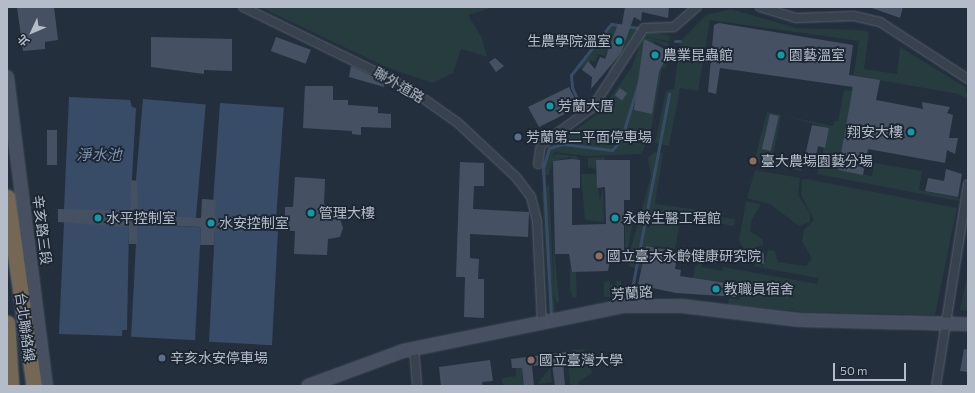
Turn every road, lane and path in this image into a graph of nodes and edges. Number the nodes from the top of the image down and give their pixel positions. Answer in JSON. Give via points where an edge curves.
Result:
{"nodes":[{"id":1,"x":243,"y":7,"type":"edge"},
{"id":2,"x":697,"y":7,"type":"edge"},
{"id":3,"x":760,"y":7,"type":"edge"},
{"id":4,"x":7,"y":77,"type":"edge"},
{"id":5,"x":968,"y":79,"type":"edge"},
{"id":6,"x":538,"y":164,"type":"dead end"},
{"id":7,"x":968,"y":185,"type":"edge"},
{"id":8,"x":7,"y":197,"type":"edge"},
{"id":9,"x":7,"y":323,"type":"edge"},
{"id":10,"x":945,"y":323,"type":"junction"},
{"id":11,"x":968,"y":324,"type":"edge"},
{"id":12,"x":542,"y":325,"type":"junction"},
{"id":13,"x":414,"y":349,"type":"junction"},
{"id":14,"x":11,"y":386,"type":"edge"},
{"id":15,"x":34,"y":386,"type":"edge"},
{"id":16,"x":46,"y":386,"type":"edge"},
{"id":17,"x":308,"y":386,"type":"edge"},
{"id":18,"x":417,"y":386,"type":"edge"},
{"id":19,"x":936,"y":386,"type":"edge"}],
"edges":[{"from":1,"to":12,"type":"street","name":"聯外道路","via":[[407,87],[458,123],[501,161],[531,197],[537,221]]},
{"from":2,"to":6,"type":"street","via":[[674,27],[644,28],[592,108],[541,145]]},
{"from":3,"to":5,"type":"street","via":[[796,18],[854,16],[880,22]]},
{"from":4,"to":16,"type":"street","name":"辛亥路三段"},
{"from":7,"to":10,"type":"street"},
{"from":8,"to":15,"type":"highway","name":"台北聯絡線"},
{"from":9,"to":14,"type":"highway","name":"台北聯絡線"},
{"from":10,"to":11,"type":"street","name":"芳蘭路"},
{"from":10,"to":12,"type":"street","name":"芳蘭路","via":[[799,320],[682,306],[625,306]]},
{"from":10,"to":19,"type":"street"},
{"from":12,"to":13,"type":"street","name":"芳蘭路"},
{"from":13,"to":17,"type":"street","name":"芳蘭路"},
{"from":13,"to":18,"type":"street"}]}
